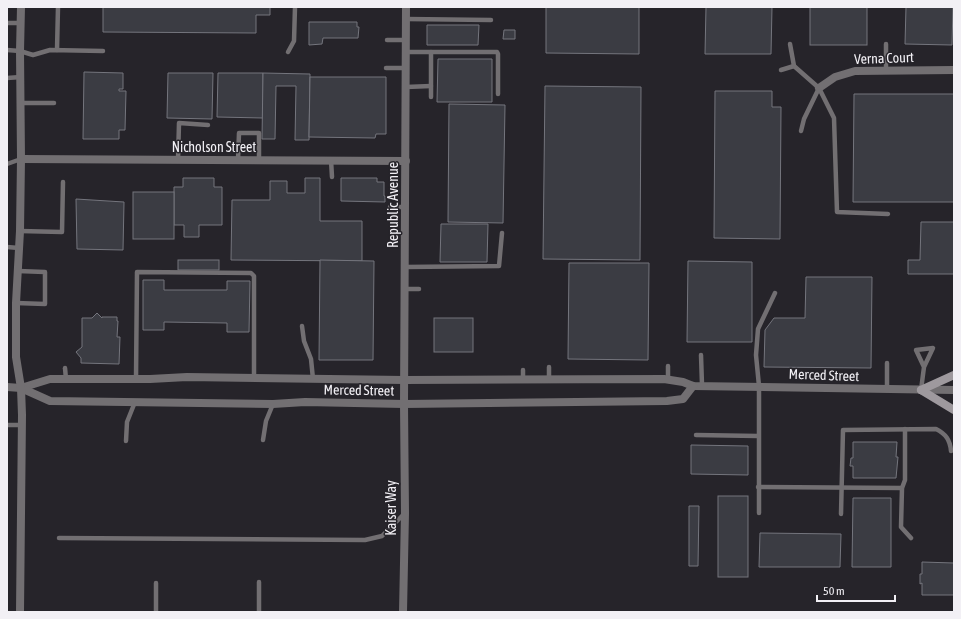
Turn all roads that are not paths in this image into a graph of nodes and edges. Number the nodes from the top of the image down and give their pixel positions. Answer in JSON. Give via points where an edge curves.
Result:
{"nodes":[{"id":1,"x":21,"y":7,"type":"edge"},
{"id":2,"x":58,"y":7,"type":"edge"},
{"id":3,"x":294,"y":7,"type":"edge"},
{"id":4,"x":406,"y":7,"type":"edge"},
{"id":5,"x":406,"y":19,"type":"junction"},
{"id":6,"x":491,"y":20,"type":"dead end"},
{"id":7,"x":7,"y":23,"type":"edge"},
{"id":8,"x":21,"y":23,"type":"junction"},
{"id":9,"x":387,"y":40,"type":"dead end"},
{"id":10,"x":406,"y":40,"type":"junction"},
{"id":11,"x":790,"y":44,"type":"dead end"},
{"id":12,"x":886,"y":44,"type":"dead end"},
{"id":13,"x":7,"y":50,"type":"edge"},
{"id":14,"x":20,"y":50,"type":"junction"},
{"id":15,"x":57,"y":50,"type":"junction"},
{"id":16,"x":103,"y":51,"type":"dead end"},
{"id":17,"x":288,"y":52,"type":"dead end"},
{"id":18,"x":406,"y":52,"type":"junction"},
{"id":19,"x":430,"y":52,"type":"junction"},
{"id":20,"x":794,"y":66,"type":"junction"},
{"id":21,"x":386,"y":68,"type":"dead end"},
{"id":22,"x":406,"y":68,"type":"junction"},
{"id":23,"x":782,"y":70,"type":"dead end"},
{"id":24,"x":886,"y":70,"type":"junction"},
{"id":25,"x":954,"y":70,"type":"edge"},
{"id":26,"x":21,"y":77,"type":"junction"},
{"id":27,"x":7,"y":78,"type":"edge"},
{"id":28,"x":431,"y":86,"type":"junction"},
{"id":29,"x":406,"y":87,"type":"junction"},
{"id":30,"x":819,"y":88,"type":"junction"},
{"id":31,"x":498,"y":94,"type":"dead end"},
{"id":32,"x":431,"y":96,"type":"dead end"},
{"id":33,"x":21,"y":103,"type":"junction"},
{"id":34,"x":54,"y":103,"type":"dead end"},
{"id":35,"x":208,"y":125,"type":"dead end"},
{"id":36,"x":801,"y":131,"type":"dead end"},
{"id":37,"x":21,"y":159,"type":"junction"},
{"id":38,"x":178,"y":160,"type":"junction"},
{"id":39,"x":238,"y":160,"type":"junction"},
{"id":40,"x":259,"y":160,"type":"junction"},
{"id":41,"x":331,"y":160,"type":"junction"},
{"id":42,"x":406,"y":160,"type":"junction"},
{"id":43,"x":7,"y":164,"type":"edge"},
{"id":44,"x":332,"y":178,"type":"dead end"},
{"id":45,"x":63,"y":182,"type":"dead end"},
{"id":46,"x":390,"y":207,"type":"dead end"},
{"id":47,"x":405,"y":207,"type":"junction"},
{"id":48,"x":888,"y":214,"type":"dead end"},
{"id":49,"x":20,"y":231,"type":"junction"},
{"id":50,"x":502,"y":233,"type":"dead end"},
{"id":51,"x":7,"y":248,"type":"edge"},
{"id":52,"x":20,"y":248,"type":"junction"},
{"id":53,"x":405,"y":267,"type":"junction"},
{"id":54,"x":18,"y":271,"type":"junction"},
{"id":55,"x":405,"y":289,"type":"junction"},
{"id":56,"x":419,"y":289,"type":"dead end"},
{"id":57,"x":775,"y":293,"type":"dead end"},
{"id":58,"x":16,"y":303,"type":"junction"},
{"id":59,"x":302,"y":326,"type":"dead end"},
{"id":60,"x":701,"y":355,"type":"dead end"},
{"id":61,"x":887,"y":363,"type":"dead end"},
{"id":62,"x":549,"y":366,"type":"dead end"},
{"id":63,"x":668,"y":366,"type":"dead end"},
{"id":64,"x":924,"y":367,"type":"dead end"},
{"id":65,"x":65,"y":368,"type":"dead end"},
{"id":66,"x":523,"y":370,"type":"dead end"},
{"id":67,"x":954,"y":375,"type":"edge"},
{"id":68,"x":254,"y":378,"type":"junction"},
{"id":69,"x":136,"y":379,"type":"junction"},
{"id":70,"x":313,"y":379,"type":"junction"},
{"id":71,"x":66,"y":380,"type":"junction"},
{"id":72,"x":404,"y":380,"type":"junction"},
{"id":73,"x":523,"y":380,"type":"junction"},
{"id":74,"x":549,"y":380,"type":"junction"},
{"id":75,"x":668,"y":380,"type":"junction"},
{"id":76,"x":698,"y":385,"type":"junction"},
{"id":77,"x":760,"y":386,"type":"junction"},
{"id":78,"x":7,"y":387,"type":"edge"},
{"id":79,"x":21,"y":388,"type":"junction"},
{"id":80,"x":887,"y":390,"type":"junction"},
{"id":81,"x":922,"y":390,"type":"junction"},
{"id":82,"x":954,"y":390,"type":"edge"},
{"id":83,"x":135,"y":402,"type":"junction"},
{"id":84,"x":273,"y":404,"type":"junction"},
{"id":85,"x":404,"y":404,"type":"junction"},
{"id":86,"x":954,"y":410,"type":"edge"},
{"id":87,"x":7,"y":425,"type":"edge"},
{"id":88,"x":22,"y":425,"type":"junction"},
{"id":89,"x":905,"y":429,"type":"junction"},
{"id":90,"x":696,"y":435,"type":"dead end"},
{"id":91,"x":758,"y":436,"type":"junction"},
{"id":92,"x":263,"y":440,"type":"dead end"},
{"id":93,"x":126,"y":441,"type":"dead end"},
{"id":94,"x":951,"y":451,"type":"dead end"},
{"id":95,"x":758,"y":487,"type":"junction"},
{"id":96,"x":841,"y":488,"type":"junction"},
{"id":97,"x":902,"y":488,"type":"junction"},
{"id":98,"x":405,"y":513,"type":"junction"},
{"id":99,"x":759,"y":513,"type":"dead end"},
{"id":100,"x":841,"y":514,"type":"dead end"},
{"id":101,"x":59,"y":538,"type":"dead end"},
{"id":102,"x":911,"y":538,"type":"dead end"},
{"id":103,"x":260,"y":582,"type":"dead end"},
{"id":104,"x":156,"y":583,"type":"dead end"},
{"id":105,"x":20,"y":612,"type":"edge"},
{"id":106,"x":156,"y":612,"type":"edge"},
{"id":107,"x":259,"y":612,"type":"edge"},
{"id":108,"x":403,"y":612,"type":"edge"}],
"edges":[{"from":1,"to":8,"type":"street"},
{"from":2,"to":15,"type":"lane"},
{"from":3,"to":17,"type":"lane","via":[[294,41]]},
{"from":4,"to":5,"type":"street","name":"Republic Avenue"},
{"from":5,"to":6,"type":"lane"},
{"from":5,"to":10,"type":"street","name":"Republic Avenue"},
{"from":7,"to":8,"type":"lane"},
{"from":8,"to":14,"type":"street"},
{"from":9,"to":10,"type":"lane"},
{"from":10,"to":18,"type":"street","name":"Republic Avenue"},
{"from":11,"to":20,"type":"lane"},
{"from":12,"to":24,"type":"lane"},
{"from":13,"to":14,"type":"lane"},
{"from":14,"to":15,"type":"lane","via":[[33,55]]},
{"from":14,"to":26,"type":"street"},
{"from":15,"to":16,"type":"lane"},
{"from":18,"to":19,"type":"lane"},
{"from":18,"to":22,"type":"street","name":"Republic Avenue"},
{"from":19,"to":28,"type":"lane"},
{"from":19,"to":31,"type":"lane","via":[[497,52]]},
{"from":20,"to":23,"type":"lane"},
{"from":20,"to":30,"type":"lane"},
{"from":21,"to":22,"type":"lane"},
{"from":22,"to":29,"type":"street","name":"Republic Avenue"},
{"from":24,"to":25,"type":"street","name":"Verna Court"},
{"from":24,"to":30,"type":"street","name":"Verna Court","via":[[843,74]]},
{"from":26,"to":27,"type":"lane"},
{"from":26,"to":33,"type":"street"},
{"from":28,"to":29,"type":"lane"},
{"from":28,"to":32,"type":"lane"},
{"from":29,"to":42,"type":"street","name":"Republic Avenue"},
{"from":30,"to":36,"type":"lane"},
{"from":30,"to":48,"type":"lane","via":[[834,118],[837,212]]},
{"from":33,"to":34,"type":"lane"},
{"from":33,"to":37,"type":"street"},
{"from":35,"to":38,"type":"lane","via":[[179,123]]},
{"from":37,"to":38,"type":"street","name":"Nicholson Street"},
{"from":37,"to":43,"type":"lane"},
{"from":37,"to":49,"type":"street"},
{"from":38,"to":39,"type":"street","name":"Nicholson Street"},
{"from":39,"to":40,"type":"street","name":"Nicholson Street"},
{"from":39,"to":40,"type":"lane","via":[[239,133],[259,133]]},
{"from":40,"to":41,"type":"street","name":"Nicholson Street"},
{"from":41,"to":42,"type":"street","name":"Nicholson Street"},
{"from":41,"to":44,"type":"lane"},
{"from":42,"to":47,"type":"street","name":"Republic Avenue"},
{"from":45,"to":49,"type":"lane","via":[[62,232]]},
{"from":46,"to":47,"type":"lane"},
{"from":47,"to":53,"type":"street","name":"Republic Avenue"},
{"from":49,"to":52,"type":"street"},
{"from":50,"to":53,"type":"lane","via":[[499,266]]},
{"from":51,"to":52,"type":"lane"},
{"from":52,"to":54,"type":"street"},
{"from":53,"to":55,"type":"street","name":"Republic Avenue"},
{"from":54,"to":58,"type":"street"},
{"from":54,"to":58,"type":"lane","via":[[45,272],[45,304]]},
{"from":55,"to":56,"type":"lane"},
{"from":55,"to":72,"type":"street","name":"Republic Avenue"},
{"from":57,"to":77,"type":"lane","via":[[758,329],[756,355]]},
{"from":58,"to":79,"type":"street","via":[[16,357]]},
{"from":59,"to":70,"type":"lane","via":[[304,342],[311,359]]},
{"from":60,"to":76,"type":"lane"},
{"from":61,"to":80,"type":"lane"},
{"from":62,"to":74,"type":"lane"},
{"from":63,"to":75,"type":"lane"},
{"from":64,"to":81,"type":"lane"},
{"from":65,"to":71,"type":"lane"},
{"from":66,"to":73,"type":"lane"},
{"from":67,"to":81,"type":"main road"},
{"from":68,"to":69,"type":"street","name":"Merced Street"},
{"from":68,"to":69,"type":"lane","via":[[254,276],[251,273],[137,272]]},
{"from":68,"to":70,"type":"street","name":"Merced Street"},
{"from":69,"to":71,"type":"street","name":"Merced Street"},
{"from":70,"to":72,"type":"street","name":"Merced Street"},
{"from":71,"to":79,"type":"street","name":"Merced Street","via":[[50,379]]},
{"from":72,"to":73,"type":"street","name":"Merced Street"},
{"from":72,"to":85,"type":"street","name":"Republic Avenue"},
{"from":73,"to":74,"type":"street","name":"Merced Street"},
{"from":74,"to":75,"type":"street","name":"Merced Street"},
{"from":75,"to":76,"type":"street","name":"Merced Street"},
{"from":76,"to":77,"type":"street","name":"Merced Street"},
{"from":76,"to":85,"type":"street","name":"Merced Street","via":[[683,399],[667,401]]},
{"from":77,"to":80,"type":"street","name":"Merced Street"},
{"from":77,"to":91,"type":"lane"},
{"from":78,"to":79,"type":"street","name":"Merced Street"},
{"from":79,"to":83,"type":"street","name":"Merced Street","via":[[50,401]]},
{"from":79,"to":88,"type":"street"},
{"from":80,"to":81,"type":"street","name":"Merced Street"},
{"from":81,"to":82,"type":"street","name":"Merced Street"},
{"from":81,"to":86,"type":"main road"},
{"from":83,"to":84,"type":"street","name":"Merced Street"},
{"from":83,"to":93,"type":"lane","via":[[127,422]]},
{"from":84,"to":85,"type":"street","name":"Merced Street"},
{"from":84,"to":92,"type":"lane","via":[[266,421]]},
{"from":85,"to":98,"type":"street","name":"Kaiser Way"},
{"from":87,"to":88,"type":"lane"},
{"from":88,"to":105,"type":"street"},
{"from":89,"to":94,"type":"lane","via":[[936,429],[945,435]]},
{"from":89,"to":96,"type":"lane","via":[[843,430]]},
{"from":89,"to":97,"type":"lane","via":[[905,480]]},
{"from":90,"to":91,"type":"lane"},
{"from":91,"to":95,"type":"lane"},
{"from":95,"to":96,"type":"lane"},
{"from":95,"to":99,"type":"lane"},
{"from":96,"to":97,"type":"lane"},
{"from":96,"to":100,"type":"lane"},
{"from":97,"to":102,"type":"lane","via":[[901,527]]},
{"from":98,"to":101,"type":"lane","via":[[382,536],[358,539]]},
{"from":98,"to":108,"type":"street","name":"Kaiser Way"},
{"from":103,"to":107,"type":"lane"},
{"from":104,"to":106,"type":"lane"}]}
